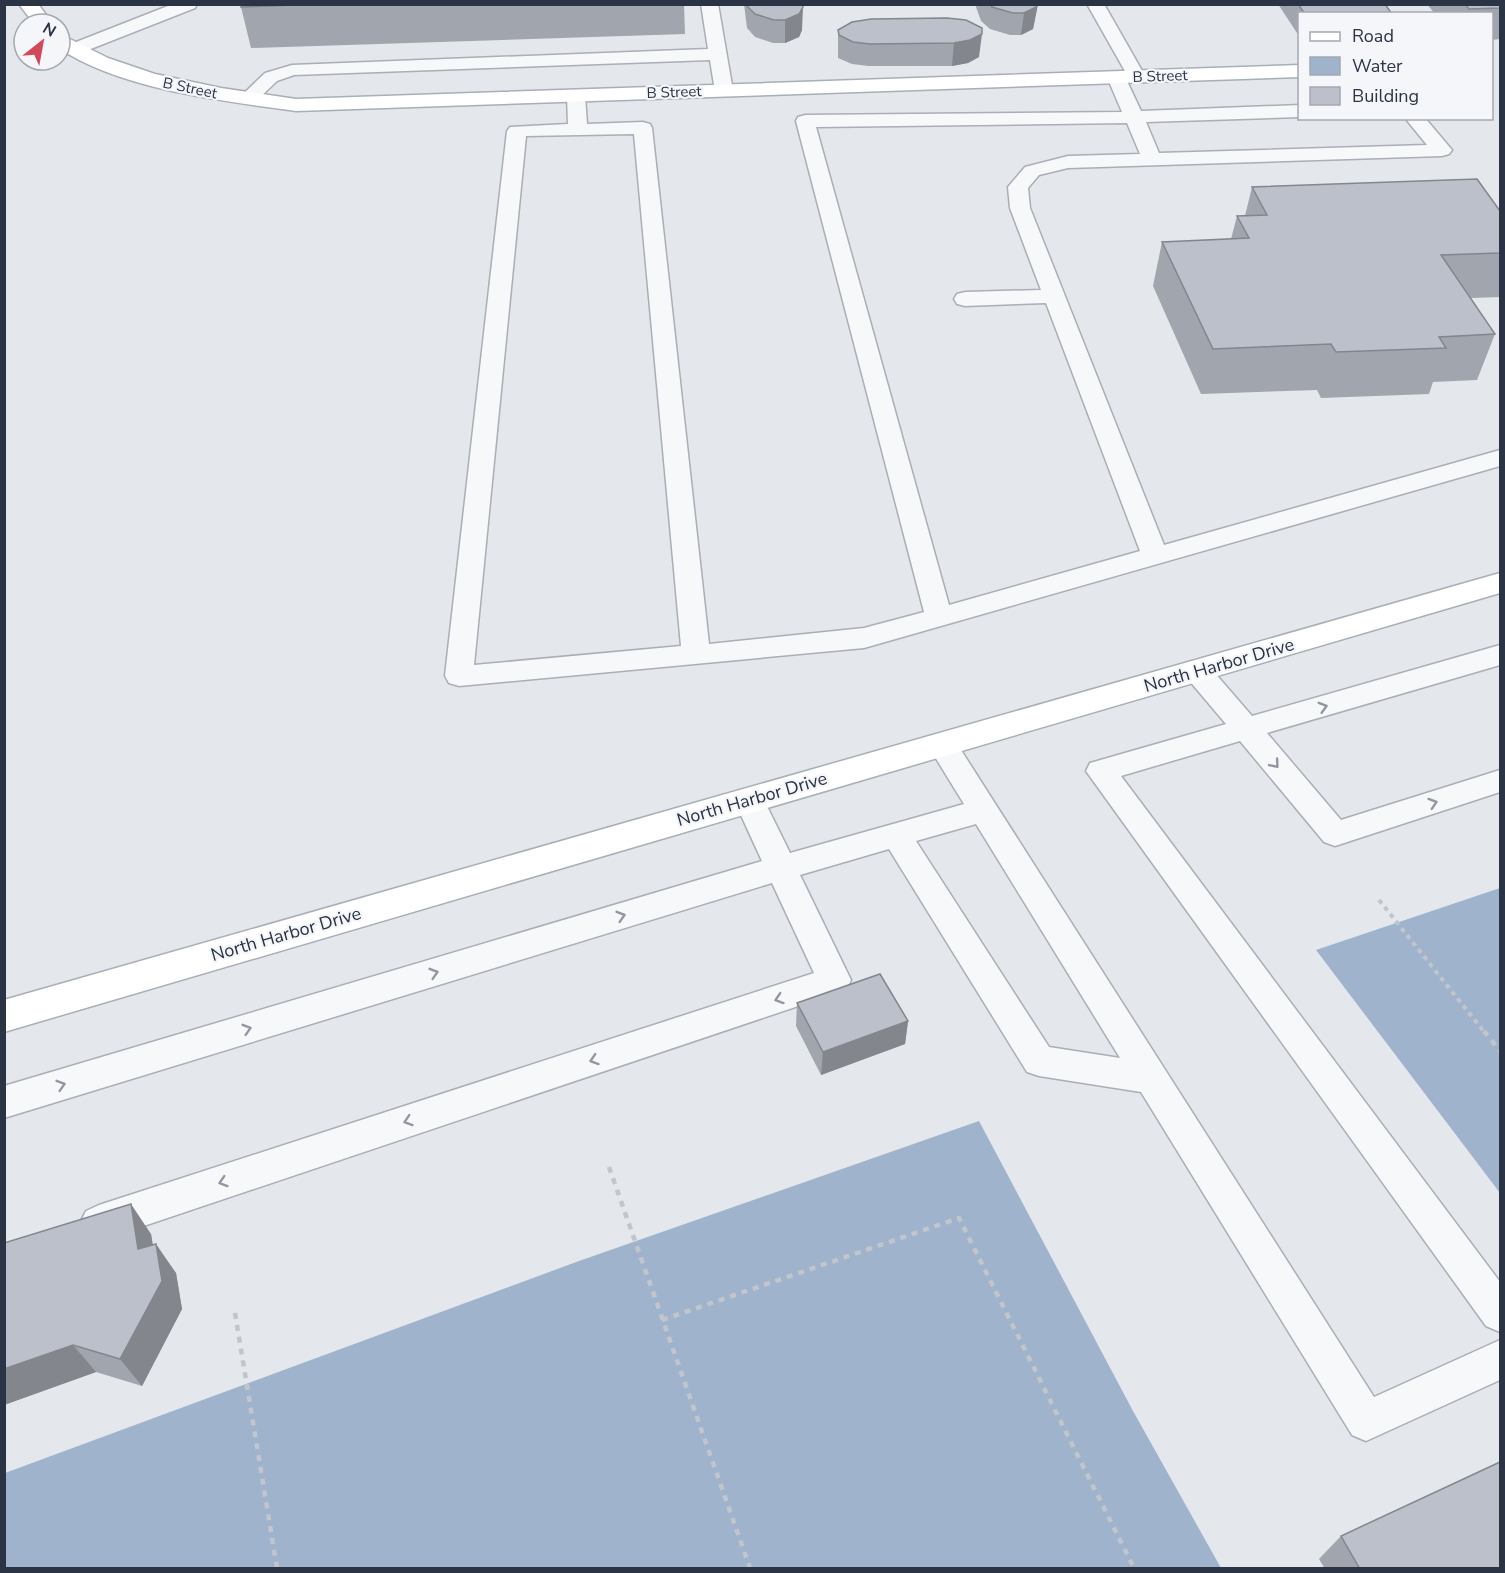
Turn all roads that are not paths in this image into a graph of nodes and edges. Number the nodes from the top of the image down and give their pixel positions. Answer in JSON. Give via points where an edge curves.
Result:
{"nodes":[{"id":1,"x":189,"y":4,"type":"edge"},
{"id":2,"x":709,"y":4,"type":"edge"},
{"id":3,"x":1095,"y":4,"type":"edge"},
{"id":4,"x":72,"y":43,"type":"edge"},
{"id":5,"x":72,"y":48,"type":"edge"},
{"id":6,"x":717,"y":54,"type":"junction"},
{"id":7,"x":1298,"y":71,"type":"edge"},
{"id":8,"x":1126,"y":77,"type":"junction"},
{"id":9,"x":724,"y":90,"type":"junction"},
{"id":10,"x":576,"y":96,"type":"junction"},
{"id":11,"x":248,"y":98,"type":"junction"},
{"id":12,"x":1298,"y":111,"type":"edge"},
{"id":13,"x":1134,"y":117,"type":"junction"},
{"id":14,"x":1416,"y":120,"type":"edge"},
{"id":15,"x":578,"y":130,"type":"junction"},
{"id":16,"x":1152,"y":160,"type":"junction"},
{"id":17,"x":1055,"y":296,"type":"junction"},
{"id":18,"x":964,"y":299,"type":"dead end"},
{"id":19,"x":1500,"y":458,"type":"edge"},
{"id":20,"x":1155,"y":556,"type":"junction"},
{"id":21,"x":1500,"y":583,"type":"edge"},
{"id":22,"x":939,"y":617,"type":"junction"},
{"id":23,"x":696,"y":655,"type":"junction"},
{"id":24,"x":1500,"y":656,"type":"edge"},
{"id":25,"x":1197,"y":671,"type":"junction"},
{"id":26,"x":1246,"y":729,"type":"junction"},
{"id":27,"x":942,"y":744,"type":"junction"},
{"id":28,"x":1500,"y":781,"type":"edge"},
{"id":29,"x":749,"y":800,"type":"junction"},
{"id":30,"x":983,"y":810,"type":"junction"},
{"id":31,"x":896,"y":835,"type":"junction"},
{"id":32,"x":781,"y":868,"type":"junction"},
{"id":33,"x":4,"y":1016,"type":"edge"},
{"id":34,"x":1151,"y":1078,"type":"junction"},
{"id":35,"x":4,"y":1102,"type":"edge"},
{"id":36,"x":73,"y":1232,"type":"edge"},
{"id":37,"x":1500,"y":1313,"type":"edge"},
{"id":38,"x":1500,"y":1360,"type":"edge"}],
"edges":[{"from":1,"to":4,"type":"lane"},
{"from":2,"to":6,"type":"lane"},
{"from":3,"to":8,"type":"lane"},
{"from":5,"to":11,"type":"street","name":"B Street","via":[[135,76]]},
{"from":6,"to":9,"type":"lane"},
{"from":6,"to":11,"type":"lane","via":[[292,70],[271,77]]},
{"from":7,"to":8,"type":"street","name":"B Street"},
{"from":8,"to":9,"type":"street","name":"B Street"},
{"from":8,"to":13,"type":"lane"},
{"from":9,"to":10,"type":"street","name":"B Street"},
{"from":10,"to":11,"type":"street","name":"B Street","via":[[296,105]]},
{"from":10,"to":15,"type":"lane"},
{"from":12,"to":13,"type":"lane"},
{"from":13,"to":16,"type":"lane"},
{"from":13,"to":22,"type":"lane","via":[[806,121]]},
{"from":14,"to":16,"type":"lane","via":[[1442,150]]},
{"from":15,"to":23,"type":"lane","via":[[643,128]]},
{"from":15,"to":23,"type":"lane","via":[[517,131],[459,676]]},
{"from":16,"to":17,"type":"lane","via":[[1068,162],[1032,171],[1017,188],[1020,208]]},
{"from":17,"to":18,"type":"lane"},
{"from":17,"to":20,"type":"lane"},
{"from":19,"to":20,"type":"lane"},
{"from":20,"to":22,"type":"lane"},
{"from":21,"to":25,"type":"street","name":"North Harbor Drive"},
{"from":22,"to":23,"type":"lane","via":[[864,638]]},
{"from":26,"to":24,"type":"lane","one_way":true},
{"from":25,"to":26,"type":"lane"},
{"from":25,"to":27,"type":"street","name":"North Harbor Drive"},
{"from":26,"to":28,"type":"lane","one_way":true,"via":[[1335,834]]},
{"from":26,"to":37,"type":"lane","via":[[1101,771]]},
{"from":27,"to":29,"type":"street","name":"North Harbor Drive"},
{"from":27,"to":30,"type":"lane"},
{"from":29,"to":32,"type":"lane"},
{"from":29,"to":33,"type":"street","name":"North Harbor Drive"},
{"from":30,"to":31,"type":"lane"},
{"from":30,"to":34,"type":"lane"},
{"from":31,"to":32,"type":"lane"},
{"from":31,"to":34,"type":"lane","via":[[1039,1061]]},
{"from":35,"to":32,"type":"lane","one_way":true},
{"from":32,"to":36,"type":"lane","one_way":true,"via":[[834,981]]},
{"from":34,"to":38,"type":"lane","via":[[1366,1421]]}]}
